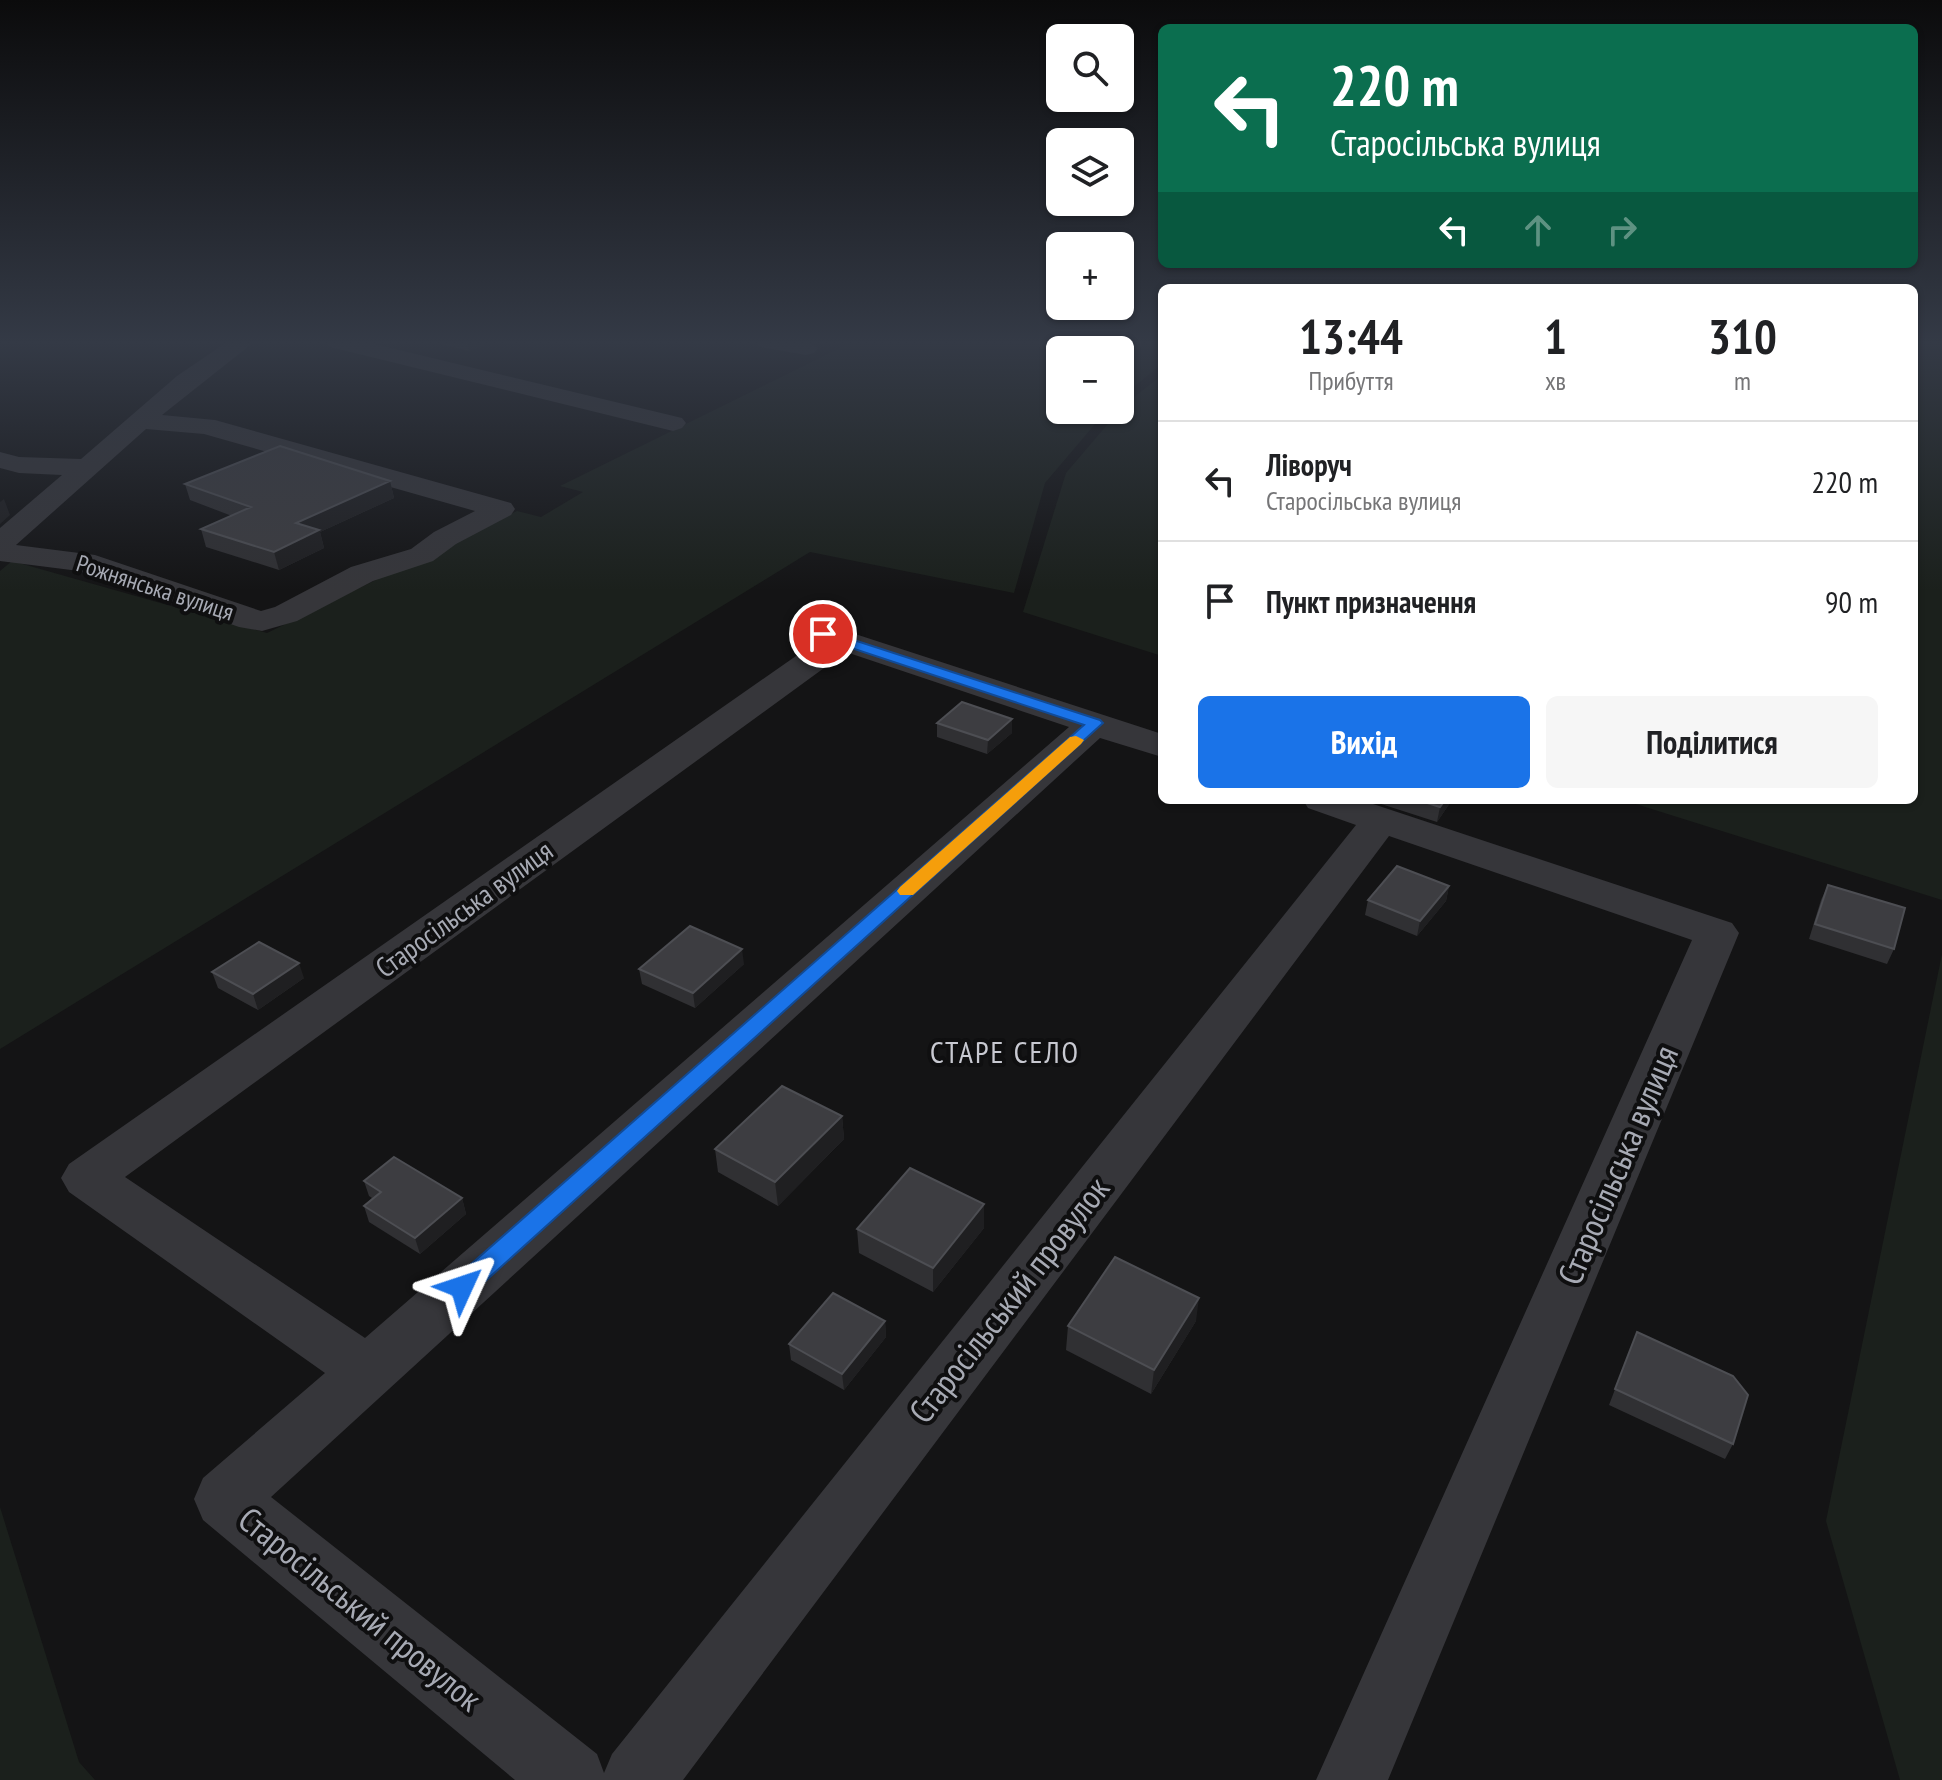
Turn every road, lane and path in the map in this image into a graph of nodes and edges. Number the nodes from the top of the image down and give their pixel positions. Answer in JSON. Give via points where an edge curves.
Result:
{"nodes":[{"id":1,"x":133,"y":425,"type":"edge"},
{"id":2,"x":200,"y":425,"type":"edge"},
{"id":3,"x":0,"y":460,"type":"edge"},
{"id":4,"x":86,"y":467,"type":"junction"},
{"id":5,"x":0,"y":543,"type":"edge"},
{"id":6,"x":0,"y":552,"type":"edge"},
{"id":7,"x":1095,"y":723,"type":"junction"},
{"id":8,"x":1158,"y":745,"type":"edge"},
{"id":9,"x":1334,"y":804,"type":"edge"},
{"id":10,"x":1381,"y":820,"type":"junction"},
{"id":11,"x":368,"y":1371,"type":"junction"},
{"id":12,"x":571,"y":1780,"type":"edge"},
{"id":13,"x":638,"y":1780,"type":"edge"},
{"id":14,"x":1352,"y":1780,"type":"edge"}],
"edges":[{"from":1,"to":4,"type":"street"},
{"from":2,"to":6,"type":"street","name":"Рожнянська вулиця","via":[[501,509],[422,555],[362,574],[262,621],[84,562]]},
{"from":3,"to":4,"type":"street"},
{"from":4,"to":5,"type":"street"},
{"from":7,"to":8,"type":"street","name":"Старосільська вулиця"},
{"from":7,"to":11,"type":"street","name":"Старосільський провулок"},
{"from":7,"to":11,"type":"street","name":"Старосільська вулиця","via":[[823,634],[87,1178]]},
{"from":9,"to":10,"type":"street","name":"Старосільська вулиця"},
{"from":10,"to":13,"type":"street","name":"Старосільський провулок"},
{"from":10,"to":14,"type":"street","name":"Старосільська вулиця","via":[[1717,933]]},
{"from":11,"to":12,"type":"street","name":"Старосільський провулок","via":[[225,1499]]}]}
